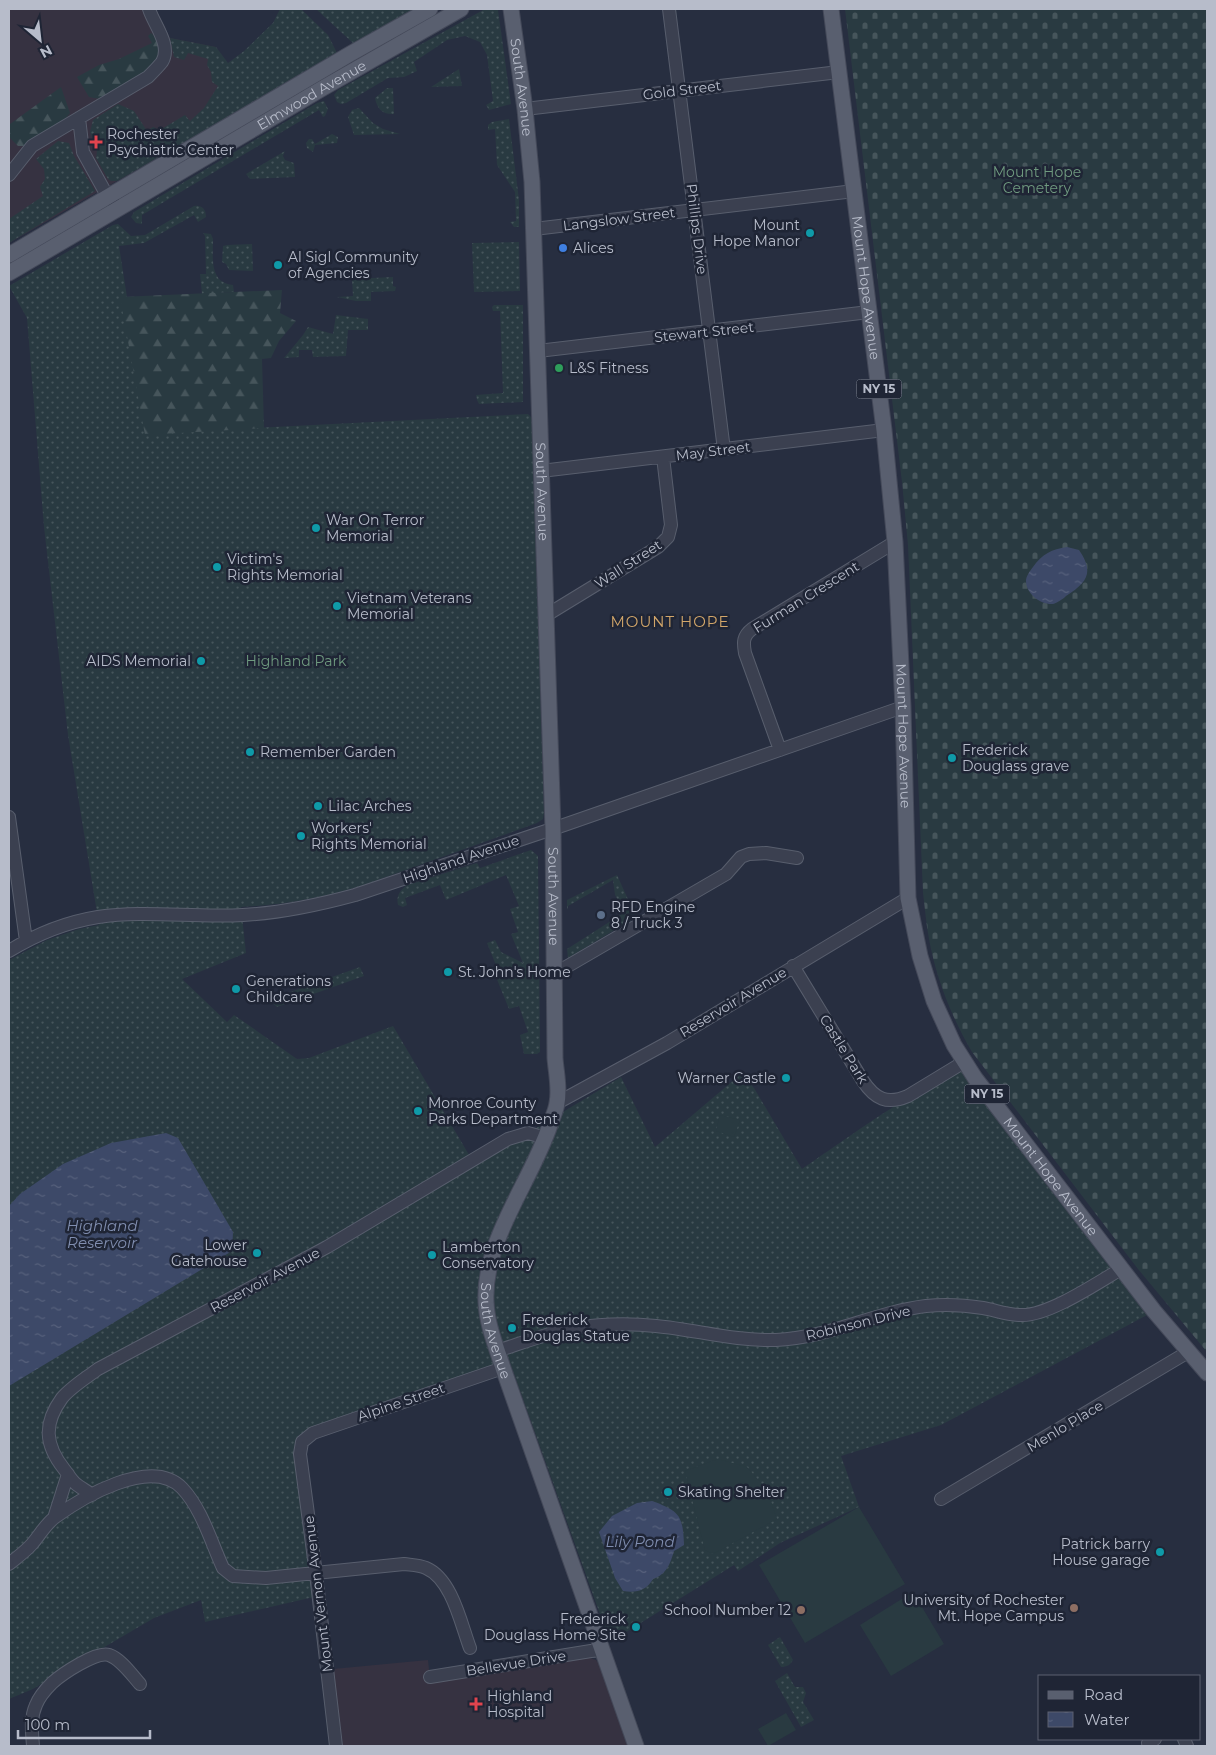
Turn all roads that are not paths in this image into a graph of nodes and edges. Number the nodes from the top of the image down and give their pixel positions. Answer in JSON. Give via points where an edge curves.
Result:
{"nodes":[{"id":1,"x":149,"y":9,"type":"edge"},
{"id":2,"x":430,"y":9,"type":"edge"},
{"id":3,"x":461,"y":9,"type":"edge"},
{"id":4,"x":511,"y":9,"type":"edge"},
{"id":5,"x":669,"y":9,"type":"edge"},
{"id":6,"x":831,"y":9,"type":"edge"},
{"id":7,"x":839,"y":72,"type":"junction"},
{"id":8,"x":679,"y":91,"type":"junction"},
{"id":9,"x":525,"y":109,"type":"junction"},
{"id":10,"x":79,"y":118,"type":"junction"},
{"id":11,"x":9,"y":175,"type":"edge"},
{"id":12,"x":854,"y":191,"type":"junction"},
{"id":13,"x":109,"y":195,"type":"junction"},
{"id":14,"x":117,"y":208,"type":"junction"},
{"id":15,"x":694,"y":210,"type":"junction"},
{"id":16,"x":534,"y":229,"type":"junction"},
{"id":17,"x":9,"y":255,"type":"edge"},
{"id":18,"x":9,"y":273,"type":"edge"},
{"id":19,"x":869,"y":312,"type":"junction"},
{"id":20,"x":710,"y":331,"type":"junction"},
{"id":21,"x":538,"y":351,"type":"junction"},
{"id":22,"x":884,"y":430,"type":"junction"},
{"id":23,"x":724,"y":450,"type":"junction"},
{"id":24,"x":663,"y":457,"type":"junction"},
{"id":25,"x":541,"y":471,"type":"junction"},
{"id":26,"x":895,"y":542,"type":"junction"},
{"id":27,"x":545,"y":616,"type":"junction"},
{"id":28,"x":904,"y":707,"type":"junction"},
{"id":29,"x":780,"y":750,"type":"junction"},
{"id":30,"x":9,"y":817,"type":"edge"},
{"id":31,"x":553,"y":829,"type":"junction"},
{"id":32,"x":797,"y":858,"type":"dead end"},
{"id":33,"x":908,"y":898,"type":"junction"},
{"id":34,"x":26,"y":941,"type":"junction"},
{"id":35,"x":9,"y":951,"type":"edge"},
{"id":36,"x":793,"y":966,"type":"junction"},
{"id":37,"x":554,"y":974,"type":"junction"},
{"id":38,"x":964,"y":1062,"type":"junction"},
{"id":39,"x":557,"y":1103,"type":"junction"},
{"id":40,"x":546,"y":1138,"type":"junction"},
{"id":41,"x":1121,"y":1269,"type":"junction"},
{"id":42,"x":497,"y":1351,"type":"junction"},
{"id":43,"x":1188,"y":1352,"type":"junction"},
{"id":44,"x":503,"y":1368,"type":"junction"},
{"id":45,"x":1207,"y":1373,"type":"edge"},
{"id":46,"x":302,"y":1442,"type":"joint"},
{"id":47,"x":68,"y":1474,"type":"junction"},
{"id":48,"x":92,"y":1495,"type":"junction"},
{"id":49,"x":941,"y":1499,"type":"dead end"},
{"id":50,"x":54,"y":1518,"type":"junction"},
{"id":51,"x":9,"y":1564,"type":"edge"},
{"id":52,"x":316,"y":1574,"type":"junction"},
{"id":53,"x":470,"y":1648,"type":"dead end"},
{"id":54,"x":603,"y":1650,"type":"junction"},
{"id":55,"x":430,"y":1677,"type":"dead end"},
{"id":56,"x":140,"y":1684,"type":"dead end"},
{"id":57,"x":33,"y":1746,"type":"edge"},
{"id":58,"x":336,"y":1746,"type":"edge"},
{"id":59,"x":636,"y":1746,"type":"edge"}],
"edges":[{"from":1,"to":10,"type":"street","via":[[164,39],[163,60],[148,77]]},
{"from":2,"to":13,"type":"main road","name":"Elmwood Avenue"},
{"from":3,"to":14,"type":"main road","name":"Elmwood Avenue"},
{"from":4,"to":9,"type":"main road","name":"South Avenue"},
{"from":5,"to":8,"type":"street","name":"Phillips Drive"},
{"from":6,"to":7,"type":"main road","name":"Mount Hope Avenue","number":"NY 15"},
{"from":7,"to":8,"type":"street","name":"Gold Street"},
{"from":7,"to":12,"type":"main road","name":"Mount Hope Avenue","number":"NY 15"},
{"from":8,"to":9,"type":"street","name":"Gold Street"},
{"from":8,"to":15,"type":"street","name":"Phillips Drive"},
{"from":9,"to":16,"type":"main road","name":"South Avenue"},
{"from":10,"to":11,"type":"street","via":[[32,146]]},
{"from":10,"to":13,"type":"street","via":[[82,152]]},
{"from":12,"to":15,"type":"street","name":"Langslow Street"},
{"from":12,"to":19,"type":"main road","name":"Mount Hope Avenue","number":"NY 15"},
{"from":13,"to":14,"type":"street"},
{"from":13,"to":17,"type":"main road","name":"Elmwood Avenue"},
{"from":14,"to":18,"type":"main road","name":"Elmwood Avenue"},
{"from":15,"to":16,"type":"street","name":"Langslow Street"},
{"from":15,"to":20,"type":"street","name":"Phillips Drive"},
{"from":16,"to":21,"type":"main road","name":"South Avenue"},
{"from":19,"to":20,"type":"street","name":"Stewart Street"},
{"from":19,"to":22,"type":"main road","name":"Mount Hope Avenue","number":"NY 15"},
{"from":20,"to":21,"type":"street","name":"Stewart Street"},
{"from":20,"to":23,"type":"street","name":"Phillips Drive"},
{"from":21,"to":25,"type":"main road","name":"South Avenue"},
{"from":22,"to":23,"type":"street","name":"May Street"},
{"from":22,"to":26,"type":"main road","name":"Mount Hope Avenue","number":"NY 15"},
{"from":23,"to":24,"type":"street","name":"May Street"},
{"from":24,"to":25,"type":"street","name":"May Street"},
{"from":24,"to":27,"type":"street","name":"Wall Street","via":[[671,525],[668,538]]},
{"from":25,"to":27,"type":"main road","name":"South Avenue"},
{"from":26,"to":28,"type":"main road","name":"Mount Hope Avenue","number":"NY 15"},
{"from":26,"to":29,"type":"street","name":"Furman Crescent","via":[[752,629],[744,638],[745,653]]},
{"from":27,"to":31,"type":"main road","name":"South Avenue"},
{"from":28,"to":29,"type":"street","name":"Highland Avenue"},
{"from":28,"to":33,"type":"main road","name":"Mount Hope Avenue","number":"NY 15"},
{"from":29,"to":31,"type":"street","name":"Highland Avenue"},
{"from":30,"to":34,"type":"street"},
{"from":31,"to":34,"type":"street","name":"Highland Avenue","via":[[356,895],[298,909],[242,915],[97,917]]},
{"from":31,"to":37,"type":"main road","name":"South Avenue"},
{"from":32,"to":37,"type":"street","via":[[757,852],[741,857],[726,874]]},
{"from":33,"to":36,"type":"street","name":"Reservoir Avenue"},
{"from":33,"to":38,"type":"main road","name":"Mount Hope Avenue","number":"NY 15","via":[[920,956],[934,1001]]},
{"from":34,"to":35,"type":"street","name":"Highland Avenue"},
{"from":36,"to":38,"type":"street","name":"Castle Park","via":[[863,1081],[875,1095],[891,1101],[899,1100]]},
{"from":36,"to":39,"type":"street","name":"Reservoir Avenue","via":[[667,1043]]},
{"from":37,"to":39,"type":"main road","name":"South Avenue"},
{"from":38,"to":41,"type":"main road","name":"Mount Hope Avenue","number":"NY 15"},
{"from":39,"to":40,"type":"main road","name":"South Avenue"},
{"from":40,"to":42,"type":"main road","name":"South Avenue","via":[[491,1258],[486,1301],[488,1322]]},
{"from":40,"to":47,"type":"street","name":"Reservoir Avenue","via":[[528,1133],[508,1139],[327,1246],[98,1369],[63,1397],[50,1419],[50,1443],[55,1457]]},
{"from":41,"to":42,"type":"street","name":"Robinson Drive","via":[[1050,1309],[1029,1315],[969,1306],[925,1306],[830,1332],[776,1340],[718,1336],[656,1326],[606,1325],[572,1329]]},
{"from":41,"to":43,"type":"main road","name":"Mount Hope Avenue","number":"NY 15"},
{"from":42,"to":44,"type":"main road","name":"South Avenue"},
{"from":43,"to":45,"type":"main road","name":"Mount Hope Avenue","number":"NY 15"},
{"from":43,"to":49,"type":"street","name":"Menlo Place"},
{"from":44,"to":46,"type":"street","name":"Alpine Street","via":[[313,1433]]},
{"from":44,"to":54,"type":"main road","name":"South Avenue"},
{"from":46,"to":52,"type":"street","name":"Mount Vernon Avenue","via":[[300,1454]]},
{"from":47,"to":48,"type":"street","name":"Reservoir Avenue","via":[[74,1483]]},
{"from":47,"to":50,"type":"street"},
{"from":48,"to":50,"type":"street","name":"Bellevue Drive"},
{"from":48,"to":52,"type":"street","name":"Bellevue Drive","via":[[136,1477],[156,1476],[180,1486],[191,1500],[223,1568],[233,1576],[266,1578]]},
{"from":50,"to":51,"type":"street"},
{"from":52,"to":53,"type":"street","name":"Bellevue Drive","via":[[404,1564],[428,1568],[446,1585]]},
{"from":52,"to":58,"type":"street","name":"Mount Vernon Avenue"},
{"from":54,"to":55,"type":"street","name":"Bellevue Drive"},
{"from":54,"to":59,"type":"main road","name":"South Avenue"},
{"from":56,"to":57,"type":"street","via":[[115,1658],[106,1654],[75,1667],[52,1683],[37,1702],[31,1728]]}]}
